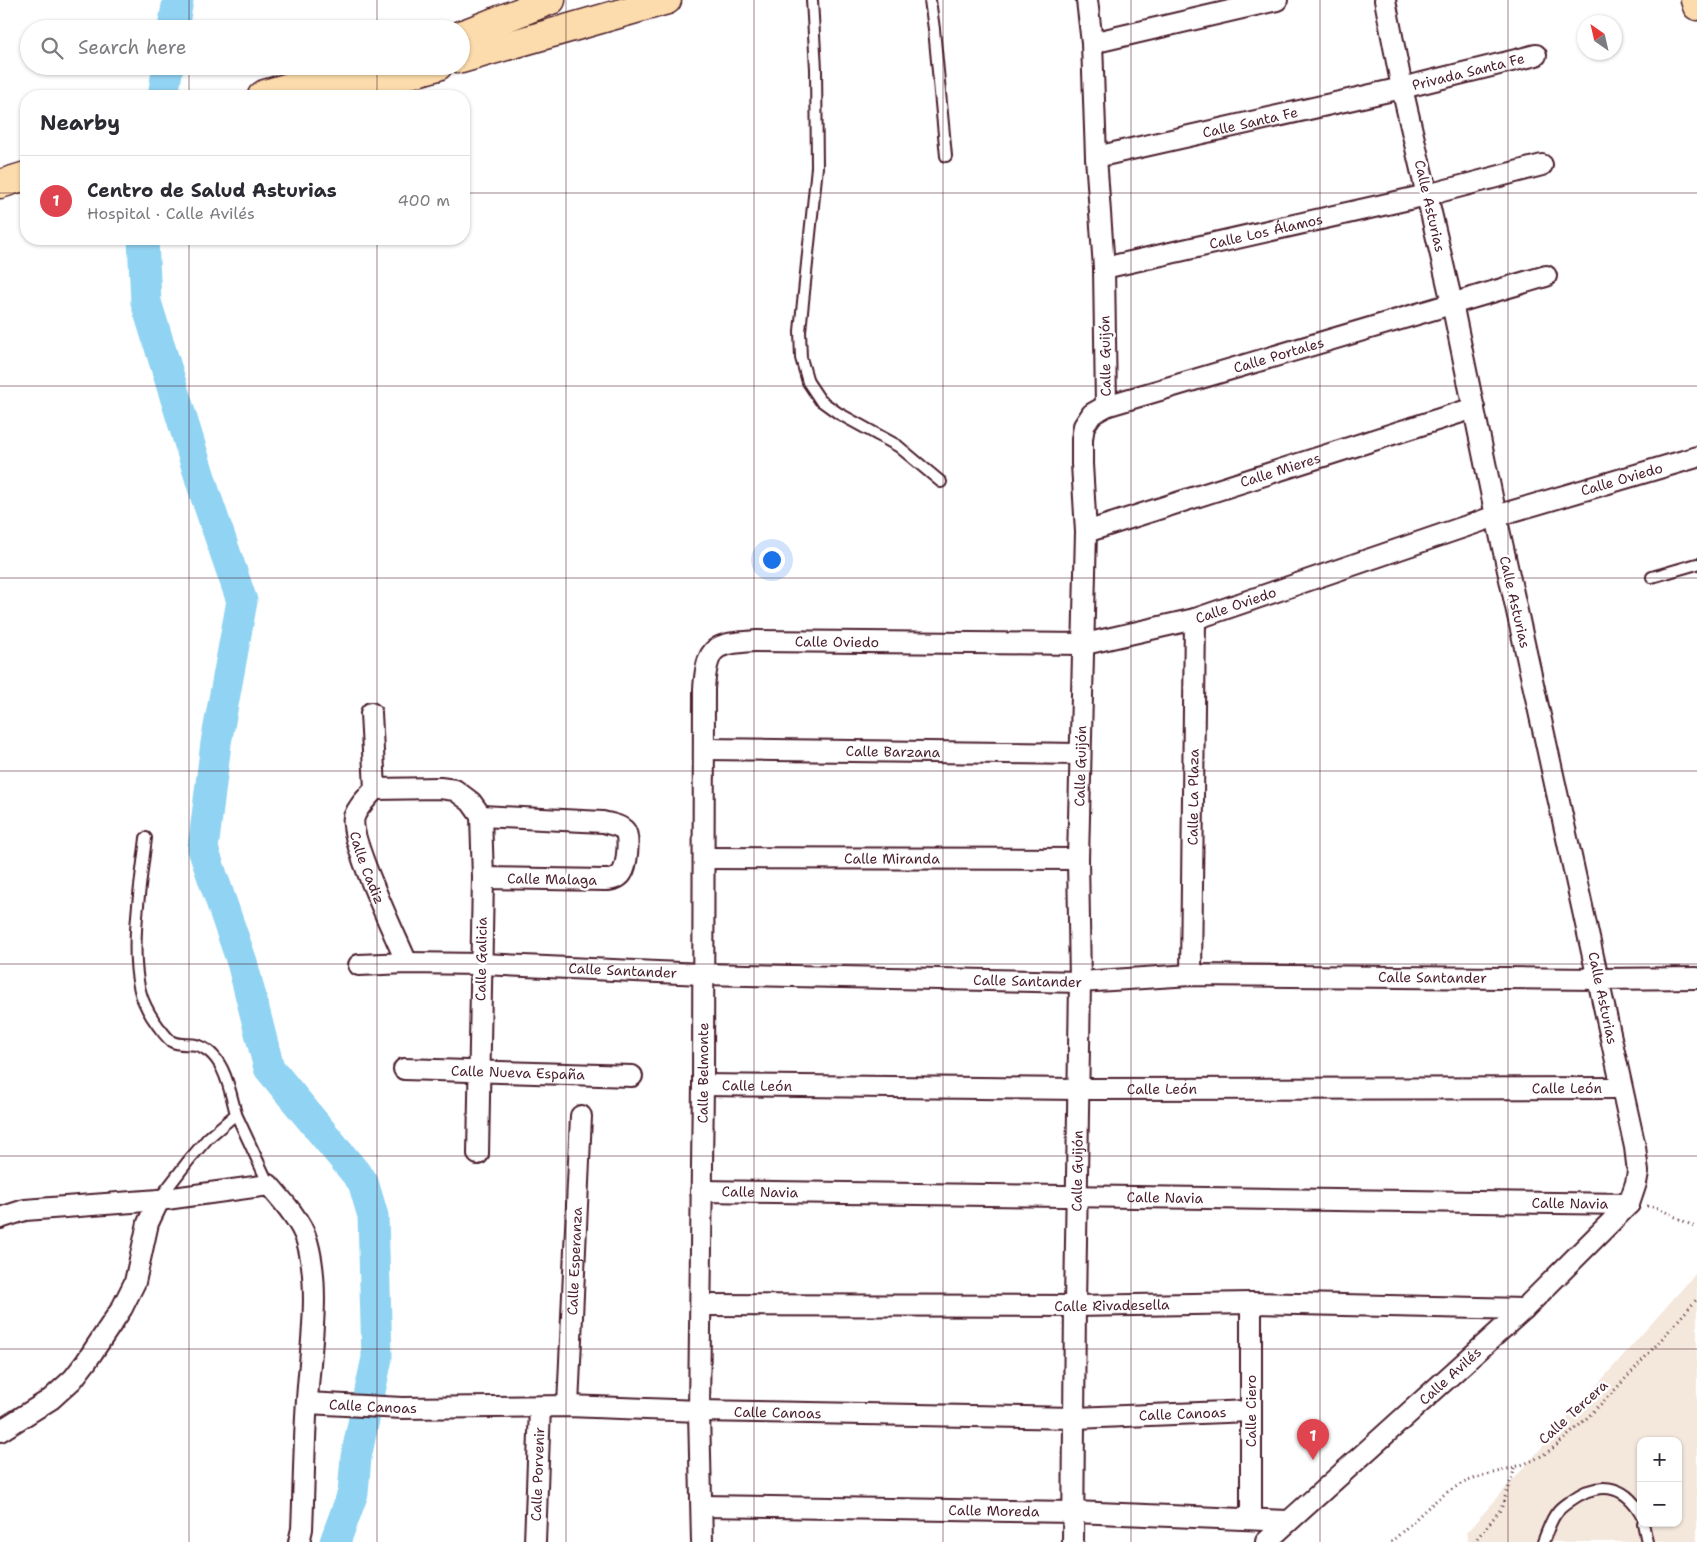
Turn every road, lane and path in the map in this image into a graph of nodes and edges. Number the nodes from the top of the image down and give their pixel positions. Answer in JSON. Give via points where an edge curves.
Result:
{"nodes":[{"id":1,"x":551,"y":0,"type":"edge"},
{"id":2,"x":668,"y":0,"type":"edge"},
{"id":3,"x":812,"y":0,"type":"edge"},
{"id":4,"x":930,"y":0,"type":"edge"},
{"id":5,"x":1087,"y":0,"type":"edge"},
{"id":6,"x":1276,"y":0,"type":"edge"},
{"id":7,"x":1385,"y":0,"type":"edge"},
{"id":8,"x":1695,"y":0,"type":"edge"},
{"id":9,"x":1697,"y":6,"type":"edge"},
{"id":10,"x":470,"y":32,"type":"edge"},
{"id":11,"x":1092,"y":43,"type":"junction"},
{"id":12,"x":1536,"y":55,"type":"dead end"},
{"id":13,"x":470,"y":57,"type":"edge"},
{"id":14,"x":331,"y":75,"type":"edge"},
{"id":15,"x":406,"y":75,"type":"edge"},
{"id":16,"x":1402,"y":88,"type":"junction"},
{"id":17,"x":279,"y":90,"type":"edge"},
{"id":18,"x":353,"y":90,"type":"edge"},
{"id":19,"x":946,"y":156,"type":"dead end"},
{"id":20,"x":1096,"y":157,"type":"junction"},
{"id":21,"x":1542,"y":165,"type":"dead end"},
{"id":22,"x":20,"y":178,"type":"edge"},
{"id":23,"x":0,"y":184,"type":"edge"},
{"id":24,"x":1427,"y":195,"type":"junction"},
{"id":25,"x":1104,"y":268,"type":"junction"},
{"id":26,"x":1546,"y":276,"type":"dead end"},
{"id":27,"x":1452,"y":303,"type":"junction"},
{"id":28,"x":1106,"y":406,"type":"junction"},
{"id":29,"x":1474,"y":408,"type":"junction"},
{"id":30,"x":1697,"y":457,"type":"edge"},
{"id":31,"x":941,"y":482,"type":"dead end"},
{"id":32,"x":1496,"y":516,"type":"junction"},
{"id":33,"x":1086,"y":532,"type":"junction"},
{"id":34,"x":1697,"y":564,"type":"edge"},
{"id":35,"x":1652,"y":577,"type":"dead end"},
{"id":36,"x":1195,"y":619,"type":"junction"},
{"id":37,"x":756,"y":641,"type":"joint"},
{"id":38,"x":1085,"y":644,"type":"junction"},
{"id":39,"x":371,"y":713,"type":"dead end"},
{"id":40,"x":705,"y":749,"type":"junction"},
{"id":41,"x":1079,"y":754,"type":"junction"},
{"id":42,"x":375,"y":789,"type":"junction"},
{"id":43,"x":481,"y":816,"type":"junction"},
{"id":44,"x":146,"y":838,"type":"dead end"},
{"id":45,"x":704,"y":858,"type":"junction"},
{"id":46,"x":1078,"y":859,"type":"junction"},
{"id":47,"x":483,"y":878,"type":"junction"},
{"id":48,"x":406,"y":963,"type":"junction"},
{"id":49,"x":481,"y":964,"type":"junction"},
{"id":50,"x":359,"y":965,"type":"dead end"},
{"id":51,"x":702,"y":974,"type":"junction"},
{"id":52,"x":1191,"y":975,"type":"junction"},
{"id":53,"x":1697,"y":978,"type":"edge"},
{"id":54,"x":1599,"y":979,"type":"junction"},
{"id":55,"x":1080,"y":982,"type":"junction"},
{"id":56,"x":404,"y":1069,"type":"dead end"},
{"id":57,"x":480,"y":1071,"type":"junction"},
{"id":58,"x":632,"y":1076,"type":"dead end"},
{"id":59,"x":703,"y":1085,"type":"junction"},
{"id":60,"x":1622,"y":1088,"type":"junction"},
{"id":61,"x":1079,"y":1089,"type":"junction"},
{"id":62,"x":236,"y":1114,"type":"junction"},
{"id":63,"x":581,"y":1116,"type":"dead end"},
{"id":64,"x":478,"y":1154,"type":"dead end"},
{"id":65,"x":269,"y":1185,"type":"junction"},
{"id":66,"x":701,"y":1192,"type":"junction"},
{"id":67,"x":1078,"y":1197,"type":"junction"},
{"id":68,"x":159,"y":1200,"type":"junction"},
{"id":69,"x":1629,"y":1204,"type":"junction"},
{"id":70,"x":0,"y":1218,"type":"edge"},
{"id":71,"x":1697,"y":1228,"type":"edge"},
{"id":72,"x":1697,"y":1299,"type":"edge"},
{"id":73,"x":1251,"y":1303,"type":"junction"},
{"id":74,"x":701,"y":1306,"type":"junction"},
{"id":75,"x":1075,"y":1306,"type":"junction"},
{"id":76,"x":1524,"y":1309,"type":"junction"},
{"id":77,"x":317,"y":1404,"type":"junction"},
{"id":78,"x":568,"y":1406,"type":"junction"},
{"id":79,"x":540,"y":1407,"type":"junction"},
{"id":80,"x":1250,"y":1410,"type":"junction"},
{"id":81,"x":699,"y":1411,"type":"junction"},
{"id":82,"x":1074,"y":1418,"type":"junction"},
{"id":83,"x":0,"y":1431,"type":"edge"},
{"id":84,"x":1515,"y":1468,"type":"junction"},
{"id":85,"x":702,"y":1506,"type":"junction"},
{"id":86,"x":1637,"y":1508,"type":"edge"},
{"id":87,"x":1074,"y":1512,"type":"junction"},
{"id":88,"x":1251,"y":1519,"type":"junction"},
{"id":89,"x":1288,"y":1520,"type":"junction"},
{"id":90,"x":1644,"y":1527,"type":"edge"},
{"id":91,"x":300,"y":1542,"type":"edge"},
{"id":92,"x":535,"y":1542,"type":"edge"},
{"id":93,"x":702,"y":1542,"type":"edge"},
{"id":94,"x":1073,"y":1542,"type":"edge"},
{"id":95,"x":1266,"y":1542,"type":"edge"},
{"id":96,"x":1391,"y":1542,"type":"edge"},
{"id":97,"x":1474,"y":1542,"type":"edge"},
{"id":98,"x":1544,"y":1542,"type":"edge"},
{"id":99,"x":1647,"y":1542,"type":"edge"}],
"edges":[{"from":1,"to":10,"type":"main road"},
{"from":2,"to":13,"type":"main road"},
{"from":3,"to":31,"type":"lane","via":[[817,167],[800,331],[801,358],[808,382],[820,400],[898,446]]},
{"from":4,"to":19,"type":"lane"},
{"from":5,"to":11,"type":"street","name":"Calle Guijón"},
{"from":6,"to":11,"type":"street"},
{"from":7,"to":16,"type":"street","name":"Calle Asturias"},
{"from":8,"to":9,"type":"main road"},
{"from":11,"to":20,"type":"street","name":"Calle Guijón"},
{"from":12,"to":16,"type":"street","name":"Privada Santa Fe"},
{"from":14,"to":17,"type":"main road"},
{"from":15,"to":18,"type":"main road"},
{"from":16,"to":20,"type":"street","name":"Calle Santa Fe"},
{"from":16,"to":24,"type":"street","name":"Calle Asturias"},
{"from":20,"to":25,"type":"street","name":"Calle Guijón"},
{"from":21,"to":24,"type":"street","name":"Calle Los Álamos"},
{"from":22,"to":23,"type":"main road"},
{"from":24,"to":25,"type":"street","name":"Calle Los Álamos"},
{"from":24,"to":27,"type":"street","name":"Calle Asturias"},
{"from":25,"to":28,"type":"street","name":"Calle Guijón"},
{"from":26,"to":27,"type":"street","name":"Calle Portales"},
{"from":27,"to":28,"type":"street","name":"Calle Portales"},
{"from":27,"to":29,"type":"street","name":"Calle Asturias"},
{"from":28,"to":33,"type":"street","name":"Calle Guijón","via":[[1092,414],[1084,426],[1082,464]]},
{"from":29,"to":32,"type":"street","name":"Calle Asturias"},
{"from":29,"to":33,"type":"street","name":"Calle Mieres"},
{"from":30,"to":32,"type":"street","name":"Calle Oviedo"},
{"from":32,"to":36,"type":"street","name":"Calle Oviedo"},
{"from":32,"to":54,"type":"street","name":"Calle Asturias"},
{"from":33,"to":38,"type":"street","name":"Calle Guijón"},
{"from":34,"to":35,"type":"lane"},
{"from":36,"to":38,"type":"street","name":"Calle Oviedo"},
{"from":36,"to":52,"type":"street","name":"Calle La Plaza"},
{"from":37,"to":38,"type":"street","name":"Calle Oviedo"},
{"from":37,"to":40,"type":"street","name":"Calle Belmonte","via":[[727,643],[711,654],[705,680]]},
{"from":38,"to":41,"type":"street","name":"Calle Guijón"},
{"from":39,"to":42,"type":"street"},
{"from":40,"to":41,"type":"street","name":"Calle Barzana"},
{"from":40,"to":45,"type":"street","name":"Calle Belmonte"},
{"from":41,"to":46,"type":"street","name":"Calle Guijón"},
{"from":42,"to":43,"type":"street","via":[[455,790],[471,802]]},
{"from":42,"to":48,"type":"street","name":"Calle Cadiz","via":[[360,805],[354,819],[354,833]]},
{"from":43,"to":47,"type":"street","name":"Calle Galicia"},
{"from":43,"to":47,"type":"street","name":"Calle Malaga","via":[[611,824],[624,829],[626,834],[626,863],[615,879]]},
{"from":44,"to":62,"type":"lane","via":[[136,926],[142,999],[153,1020],[171,1041],[195,1045],[212,1054],[228,1084]]},
{"from":45,"to":46,"type":"street","name":"Calle Miranda"},
{"from":45,"to":51,"type":"street","name":"Calle Belmonte"},
{"from":46,"to":55,"type":"street","name":"Calle Guijón"},
{"from":47,"to":49,"type":"street","name":"Calle Galicia"},
{"from":48,"to":49,"type":"street","name":"Calle Santander"},
{"from":48,"to":50,"type":"street","name":"Calle Santander"},
{"from":49,"to":51,"type":"street","name":"Calle Santander"},
{"from":49,"to":57,"type":"street","name":"Calle Galicia"},
{"from":51,"to":55,"type":"street","name":"Calle Santander"},
{"from":51,"to":59,"type":"street","name":"Calle Belmonte"},
{"from":52,"to":54,"type":"street","name":"Calle Santander"},
{"from":52,"to":55,"type":"street","name":"Calle Santander"},
{"from":53,"to":54,"type":"street","name":"Calle Santander"},
{"from":54,"to":60,"type":"street","name":"Calle Asturias"},
{"from":55,"to":61,"type":"street","name":"Calle Guijón"},
{"from":56,"to":57,"type":"street","name":"Calle Nueva España"},
{"from":57,"to":58,"type":"street","name":"Calle Nueva España"},
{"from":57,"to":64,"type":"street","name":"Calle Galicia"},
{"from":59,"to":61,"type":"street","name":"Calle León"},
{"from":59,"to":66,"type":"street","name":"Calle Belmonte"},
{"from":60,"to":61,"type":"street","name":"Calle León"},
{"from":60,"to":69,"type":"street","name":"Calle Asturias","via":[[1638,1164]]},
{"from":61,"to":67,"type":"street","name":"Calle Guijón"},
{"from":62,"to":65,"type":"lane"},
{"from":62,"to":68,"type":"lane","via":[[208,1138]]},
{"from":63,"to":78,"type":"street","name":"Calle Esperanza"},
{"from":65,"to":68,"type":"street"},
{"from":65,"to":77,"type":"street","via":[[307,1239],[315,1289]]},
{"from":66,"to":67,"type":"street","name":"Calle Navia"},
{"from":66,"to":74,"type":"street","name":"Calle Belmonte"},
{"from":67,"to":69,"type":"street","name":"Calle Navia"},
{"from":67,"to":75,"type":"street","name":"Calle Guijón"},
{"from":68,"to":70,"type":"street","via":[[25,1210]]},
{"from":68,"to":83,"type":"street","via":[[148,1223],[135,1282],[86,1362],[51,1399]]},
{"from":69,"to":71,"type":"path","via":[[1658,1208]]},
{"from":69,"to":76,"type":"street","name":"Calle Avilés"},
{"from":72,"to":84,"type":"path","name":"Calle Tercera","via":[[1580,1425],[1542,1455]]},
{"from":73,"to":75,"type":"street","name":"Calle Rivadesella"},
{"from":73,"to":76,"type":"street","name":"Calle Rivadesella"},
{"from":73,"to":80,"type":"street","name":"Calle Ciero"},
{"from":74,"to":75,"type":"street","name":"Calle Rivadesella"},
{"from":74,"to":81,"type":"street","name":"Calle Belmonte"},
{"from":75,"to":82,"type":"street","name":"Calle Guijón"},
{"from":76,"to":89,"type":"street","name":"Calle Avilés"},
{"from":77,"to":79,"type":"street","name":"Calle Canoas","via":[[402,1408]]},
{"from":77,"to":91,"type":"street"},
{"from":78,"to":79,"type":"street","name":"Calle Canoas"},
{"from":78,"to":81,"type":"street","name":"Calle Canoas"},
{"from":79,"to":92,"type":"street","name":"Calle Porvenir"},
{"from":80,"to":82,"type":"street","name":"Calle Canoas"},
{"from":80,"to":88,"type":"street","name":"Calle Ciero"},
{"from":81,"to":82,"type":"street","name":"Calle Canoas"},
{"from":81,"to":85,"type":"street","name":"Calle Belmonte"},
{"from":82,"to":87,"type":"street","name":"Calle Guijón"},
{"from":84,"to":96,"type":"path","name":"Calle Tercera","via":[[1457,1486]]},
{"from":84,"to":97,"type":"path","via":[[1501,1510]]},
{"from":85,"to":87,"type":"street","name":"Calle Moreda"},
{"from":85,"to":93,"type":"street","name":"Calle Belmonte"},
{"from":86,"to":98,"type":"lane","via":[[1628,1496],[1612,1488],[1598,1488],[1581,1494],[1557,1511]]},
{"from":87,"to":88,"type":"street","name":"Calle Moreda"},
{"from":87,"to":94,"type":"street","name":"Calle Guijón"},
{"from":88,"to":89,"type":"street","name":"Calle Moreda"},
{"from":89,"to":95,"type":"street","name":"Calle Avilés"},
{"from":90,"to":99,"type":"lane"}]}
